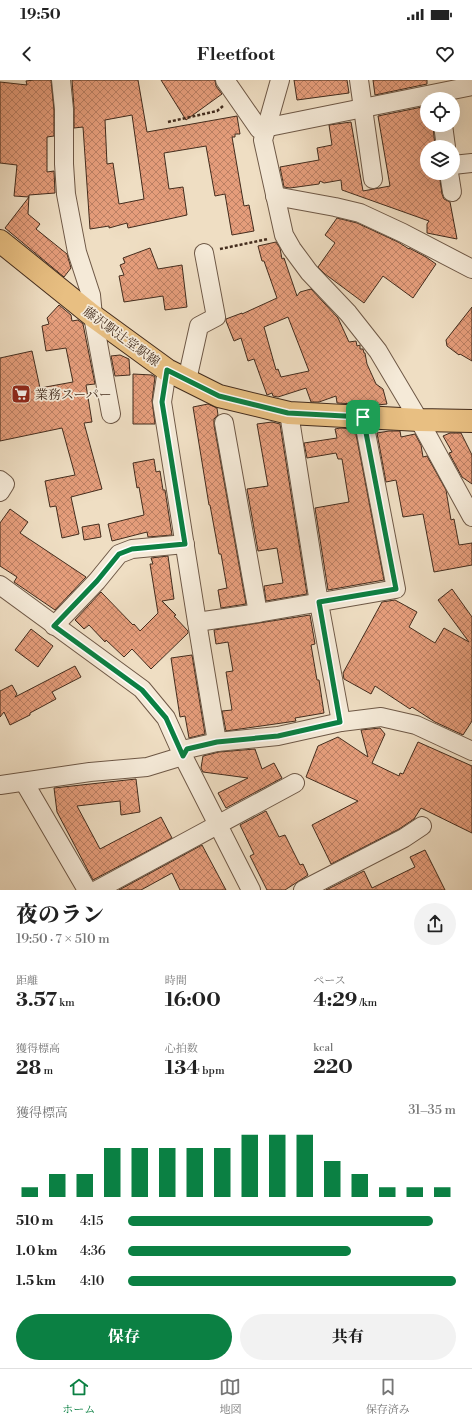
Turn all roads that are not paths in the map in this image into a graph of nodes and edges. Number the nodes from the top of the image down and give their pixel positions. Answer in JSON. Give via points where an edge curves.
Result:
{"nodes":[{"id":1,"x":61,"y":80,"type":"edge"},
{"id":2,"x":225,"y":80,"type":"edge"},
{"id":3,"x":280,"y":80,"type":"edge"},
{"id":4,"x":359,"y":80,"type":"edge"},
{"id":5,"x":472,"y":86,"type":"edge"},
{"id":6,"x":438,"y":91,"type":"edge"},
{"id":7,"x":363,"y":108,"type":"junction"},
{"id":8,"x":265,"y":127,"type":"junction"},
{"id":9,"x":472,"y":163,"type":"edge"},
{"id":10,"x":460,"y":164,"type":"edge"},
{"id":11,"x":373,"y":179,"type":"dead end"},
{"id":12,"x":450,"y":180,"type":"edge"},
{"id":13,"x":452,"y":192,"type":"dead end"},
{"id":14,"x":275,"y":196,"type":"junction"},
{"id":15,"x":0,"y":242,"type":"edge"},
{"id":16,"x":204,"y":253,"type":"road end"},
{"id":17,"x":472,"y":269,"type":"edge"},
{"id":18,"x":93,"y":316,"type":"junction"},
{"id":19,"x":167,"y":370,"type":"junction"},
{"id":20,"x":187,"y":380,"type":"junction"},
{"id":21,"x":288,"y":413,"type":"junction"},
{"id":22,"x":111,"y":414,"type":"dead end"},
{"id":23,"x":363,"y":417,"type":"junction"},
{"id":24,"x":419,"y":420,"type":"junction"},
{"id":25,"x":472,"y":421,"type":"edge"},
{"id":26,"x":224,"y":423,"type":"dead end"},
{"id":27,"x":0,"y":480,"type":"edge"},
{"id":28,"x":0,"y":492,"type":"edge"},
{"id":29,"x":472,"y":517,"type":"edge"},
{"id":30,"x":185,"y":544,"type":"junction"},
{"id":31,"x":0,"y":585,"type":"edge"},
{"id":32,"x":319,"y":602,"type":"junction"},
{"id":33,"x":258,"y":613,"type":"junction"},
{"id":34,"x":197,"y":622,"type":"junction"},
{"id":35,"x":54,"y":626,"type":"junction"},
{"id":36,"x":340,"y":722,"type":"junction"},
{"id":37,"x":217,"y":742,"type":"junction"},
{"id":38,"x":470,"y":747,"type":"edge"},
{"id":39,"x":183,"y":756,"type":"junction"},
{"id":40,"x":24,"y":782,"type":"junction"},
{"id":41,"x":295,"y":783,"type":"dead end"},
{"id":42,"x":0,"y":785,"type":"edge"},
{"id":43,"x":217,"y":825,"type":"junction"},
{"id":44,"x":422,"y":826,"type":"dead end"},
{"id":45,"x":86,"y":890,"type":"edge"},
{"id":46,"x":97,"y":890,"type":"edge"},
{"id":47,"x":251,"y":890,"type":"edge"},
{"id":48,"x":303,"y":890,"type":"edge"}],
"edges":[{"from":1,"to":18,"type":"street","via":[[66,194],[77,252],[91,295]]},
{"from":2,"to":8,"type":"street","via":[[259,129]]},
{"from":3,"to":8,"type":"street"},
{"from":4,"to":7,"type":"street"},
{"from":5,"to":6,"type":"street"},
{"from":6,"to":7,"type":"street"},
{"from":7,"to":8,"type":"street"},
{"from":7,"to":11,"type":"street"},
{"from":8,"to":14,"type":"street","via":[[262,140]]},
{"from":9,"to":10,"type":"street"},
{"from":12,"to":13,"type":"street"},
{"from":14,"to":17,"type":"street","via":[[360,213]]},
{"from":14,"to":24,"type":"street","via":[[284,235],[292,249],[378,351]]},
{"from":15,"to":18,"type":"main road","name":"藤沢駅辻堂駅線"},
{"from":16,"to":20,"type":"street","via":[[216,317],[199,326]]},
{"from":18,"to":19,"type":"main road","name":"藤沢駅辻堂駅線"},
{"from":18,"to":22,"type":"street"},
{"from":19,"to":20,"type":"main road","name":"藤沢駅辻堂駅線"},
{"from":19,"to":30,"type":"street","via":[[162,402]]},
{"from":20,"to":21,"type":"main road","name":"藤沢駅辻堂駅線","via":[[219,396]]},
{"from":21,"to":23,"type":"main road","name":"藤沢駅辻堂駅線"},
{"from":21,"to":32,"type":"street"},
{"from":23,"to":24,"type":"main road","name":"藤沢駅辻堂駅線"},
{"from":23,"to":32,"type":"street","via":[[396,589]]},
{"from":24,"to":25,"type":"main road","name":"藤沢駅辻堂駅線"},
{"from":24,"to":29,"type":"street"},
{"from":26,"to":33,"type":"street"},
{"from":27,"to":28,"type":"street","via":[[5,484]]},
{"from":30,"to":34,"type":"street"},
{"from":30,"to":35,"type":"street","via":[[132,549],[119,554]]},
{"from":31,"to":35,"type":"street"},
{"from":32,"to":33,"type":"street"},
{"from":32,"to":36,"type":"street"},
{"from":33,"to":34,"type":"street"},
{"from":34,"to":37,"type":"street"},
{"from":35,"to":39,"type":"street","via":[[142,690],[166,718]]},
{"from":36,"to":37,"type":"street","via":[[278,736]]},
{"from":36,"to":38,"type":"street","via":[[388,718],[416,725]]},
{"from":37,"to":39,"type":"street","via":[[187,749]]},
{"from":39,"to":40,"type":"street","via":[[147,767]]},
{"from":39,"to":43,"type":"street"},
{"from":40,"to":42,"type":"street"},
{"from":40,"to":45,"type":"street"},
{"from":41,"to":43,"type":"street"},
{"from":43,"to":46,"type":"street"},
{"from":43,"to":47,"type":"street"},
{"from":44,"to":48,"type":"street","via":[[404,838]]}]}
